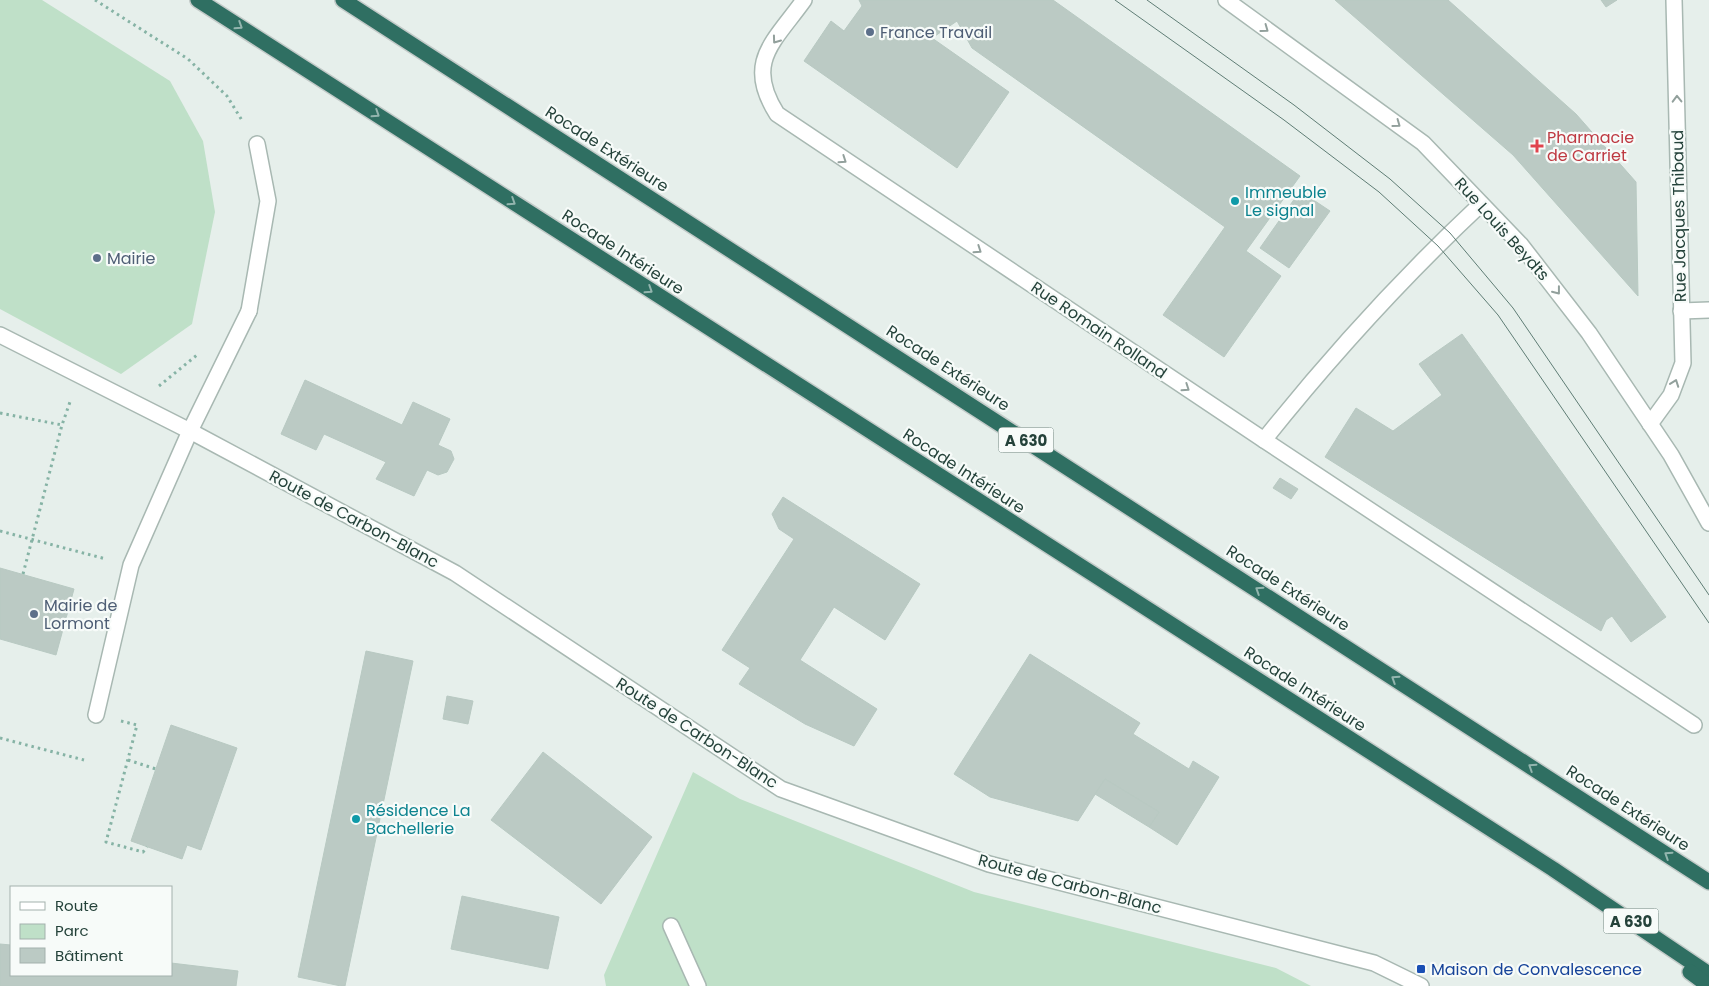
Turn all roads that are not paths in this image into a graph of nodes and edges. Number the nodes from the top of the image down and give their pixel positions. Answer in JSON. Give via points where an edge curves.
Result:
{"nodes":[{"id":1,"x":198,"y":0,"type":"edge"},
{"id":2,"x":342,"y":0,"type":"edge"},
{"id":3,"x":804,"y":0,"type":"edge"},
{"id":4,"x":1226,"y":0,"type":"edge"},
{"id":5,"x":1674,"y":0,"type":"edge"},
{"id":6,"x":257,"y":144,"type":"road end"},
{"id":7,"x":1481,"y":204,"type":"junction"},
{"id":8,"x":1709,"y":310,"type":"edge"},
{"id":9,"x":1681,"y":311,"type":"junction"},
{"id":10,"x":0,"y":335,"type":"edge"},
{"id":11,"x":1650,"y":424,"type":"junction"},
{"id":12,"x":190,"y":431,"type":"junction"},
{"id":13,"x":1264,"y":440,"type":"junction"},
{"id":14,"x":1709,"y":523,"type":"edge"},
{"id":15,"x":96,"y":715,"type":"road end"},
{"id":16,"x":1694,"y":725,"type":"dead end"},
{"id":17,"x":1553,"y":869,"type":"junction"},
{"id":18,"x":1709,"y":882,"type":"edge"},
{"id":19,"x":671,"y":926,"type":"dead end"},
{"id":20,"x":1709,"y":974,"type":"edge"},
{"id":21,"x":698,"y":986,"type":"edge"},
{"id":22,"x":1421,"y":986,"type":"edge"},
{"id":23,"x":1709,"y":986,"type":"edge"}],
"edges":[{"from":1,"to":17,"type":"highway","name":"Rocade Intérieure","number":"A 630","one_way":true},
{"from":18,"to":2,"type":"highway","name":"Rocade Extérieure","number":"A 630","one_way":true},
{"from":3,"to":13,"type":"street","name":"Rue Romain Rolland","one_way":true,"via":[[764,56],[761,76],[766,98],[777,114]]},
{"from":4,"to":7,"type":"street","name":"Rue Louis Beydts","one_way":true,"via":[[1423,143]]},
{"from":9,"to":5,"type":"street","name":"Rue Jacques Thibaud","one_way":true},
{"from":6,"to":12,"type":"street","via":[[268,201],[249,311]]},
{"from":7,"to":11,"type":"street","name":"Rue Louis Beydts","one_way":true,"via":[[1521,245],[1589,332]]},
{"from":7,"to":13,"type":"street","via":[[1335,353]]},
{"from":8,"to":9,"type":"street"},
{"from":11,"to":9,"type":"street","name":"Rue Jacques Thibaud","one_way":true,"via":[[1671,396],[1682,363]]},
{"from":10,"to":12,"type":"street","name":"Route de Carbon-Blanc"},
{"from":11,"to":14,"type":"street","name":"Rue Louis Beydts"},
{"from":12,"to":15,"type":"street","via":[[131,565]]},
{"from":12,"to":22,"type":"street","name":"Route de Carbon-Blanc","via":[[454,573],[781,789],[989,864],[1374,963]]},
{"from":13,"to":16,"type":"street","name":"Rue Romain Rolland"},
{"from":17,"to":20,"type":"highway","name":"Rocade Intérieure","number":"A 630"},
{"from":17,"to":23,"type":"highway"},
{"from":19,"to":21,"type":"street"}]}
